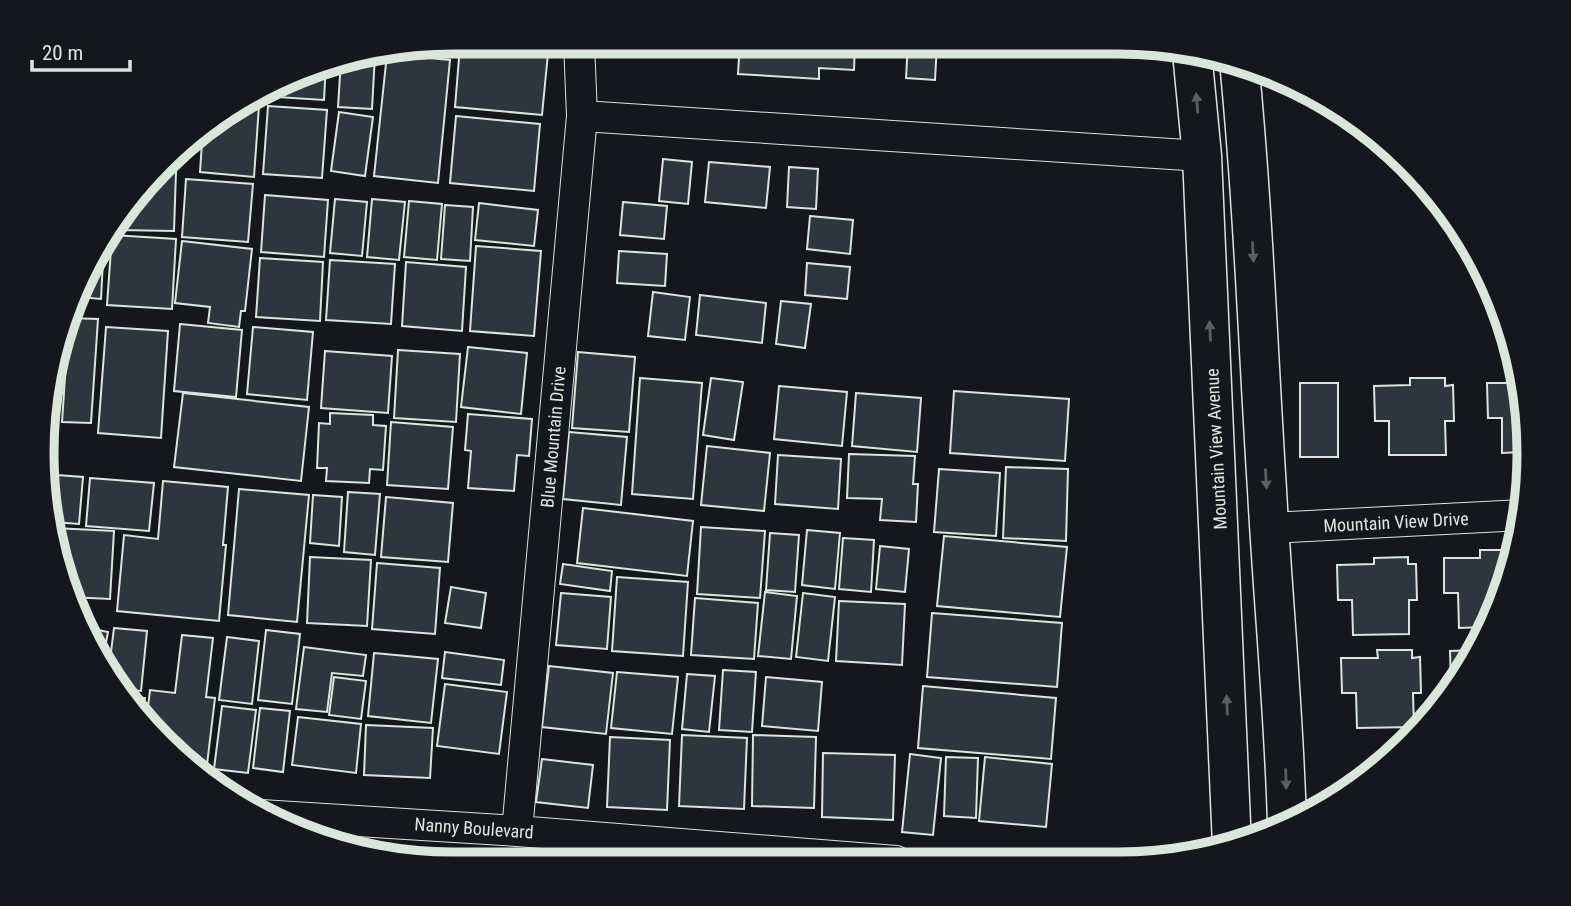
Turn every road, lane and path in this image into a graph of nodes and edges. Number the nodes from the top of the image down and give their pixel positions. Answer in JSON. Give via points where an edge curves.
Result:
{"nodes":[{"id":1,"x":579,"y":54,"type":"edge"},
{"id":2,"x":1193,"y":62,"type":"edge"},
{"id":3,"x":1240,"y":73,"type":"edge"},
{"id":4,"x":582,"y":116,"type":"junction"},
{"id":5,"x":1202,"y":156,"type":"junction"},
{"id":6,"x":1250,"y":214,"type":"junction"},
{"id":7,"x":1205,"y":220,"type":"junction"},
{"id":8,"x":1511,"y":516,"type":"edge"},
{"id":9,"x":1269,"y":528,"type":"junction"},
{"id":10,"x":1282,"y":736,"type":"junction"},
{"id":11,"x":1229,"y":745,"type":"junction"},
{"id":12,"x":1287,"y":814,"type":"edge"},
{"id":13,"x":288,"y":816,"type":"edge"},
{"id":14,"x":517,"y":831,"type":"junction"},
{"id":15,"x":1232,"y":835,"type":"edge"},
{"id":16,"x":774,"y":852,"type":"edge"}],
"edges":[{"from":1,"to":4,"type":"street","name":"Blue Mountain Drive"},
{"from":5,"to":2,"type":"main road","name":"Mountain View Avenue","one_way":true},
{"from":3,"to":6,"type":"main road"},
{"from":4,"to":5,"type":"street"},
{"from":4,"to":14,"type":"street","name":"Blue Mountain Drive"},
{"from":5,"to":7,"type":"main road","name":"Mountain View Avenue"},
{"from":6,"to":7,"type":"main road"},
{"from":6,"to":9,"type":"main road","one_way":true},
{"from":11,"to":7,"type":"main road","name":"Mountain View Avenue","one_way":true},
{"from":8,"to":9,"type":"street","name":"Mountain View Drive"},
{"from":9,"to":10,"type":"main road"},
{"from":10,"to":11,"type":"main road"},
{"from":10,"to":12,"type":"main road","one_way":true},
{"from":11,"to":15,"type":"main road","name":"Mountain View Avenue"},
{"from":13,"to":14,"type":"street","name":"Nanny Boulevard"},
{"from":14,"to":16,"type":"street","name":"Nanny Boulevard"}]}
